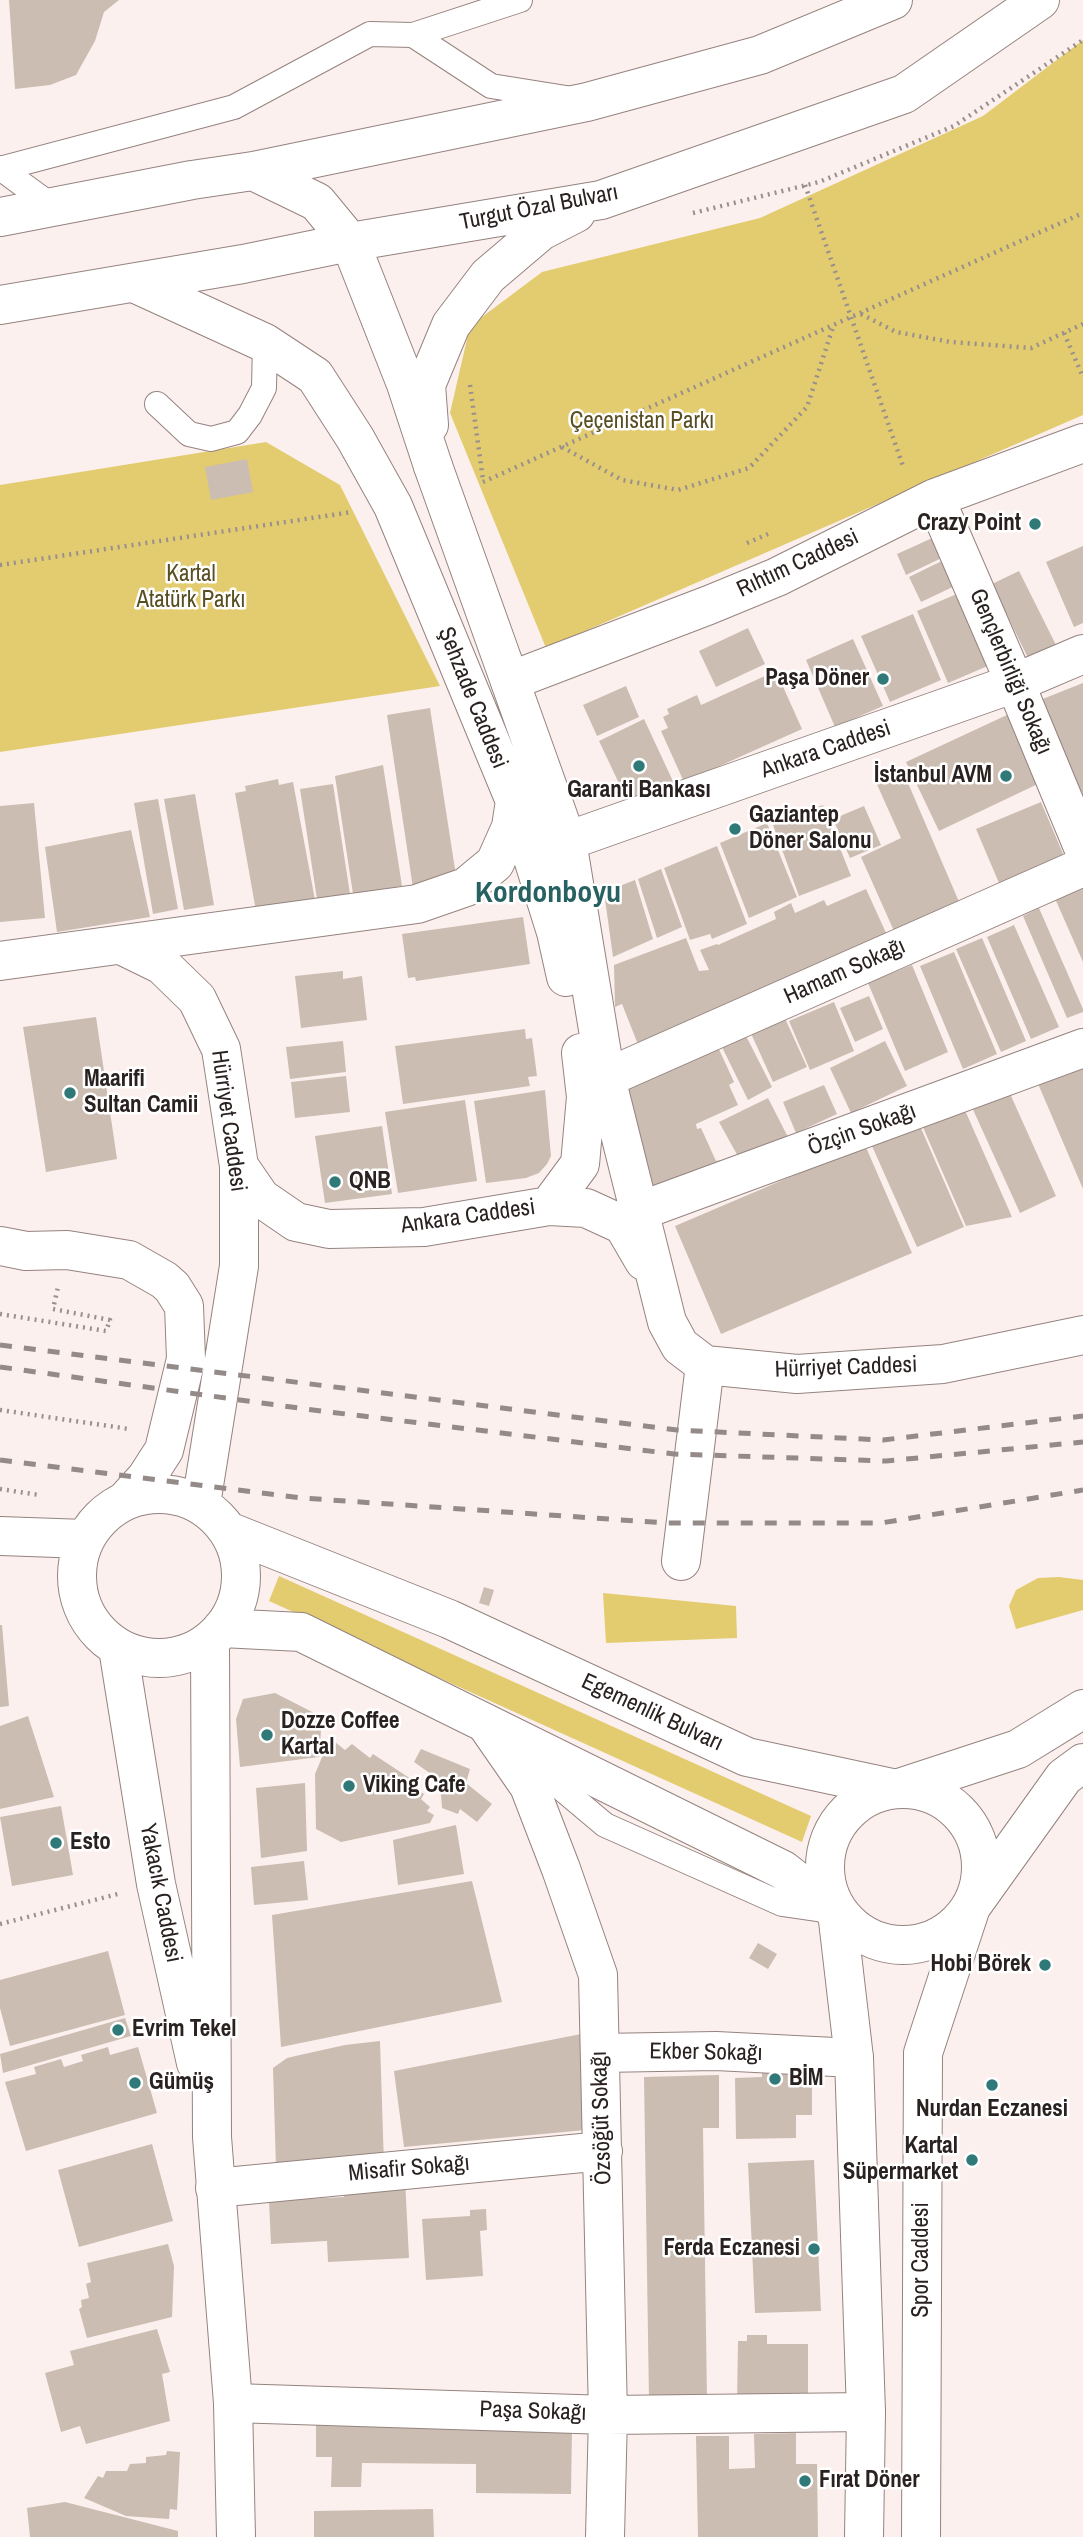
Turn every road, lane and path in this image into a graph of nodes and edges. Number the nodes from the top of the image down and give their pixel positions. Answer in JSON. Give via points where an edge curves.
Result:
{"nodes":[{"id":1,"x":520,"y":0,"type":"edge"},
{"id":2,"x":893,"y":0,"type":"edge"},
{"id":3,"x":1040,"y":0,"type":"edge"},
{"id":4,"x":413,"y":35,"type":"junction"},
{"id":5,"x":1083,"y":40,"type":"edge"},
{"id":6,"x":587,"y":102,"type":"junction"},
{"id":7,"x":0,"y":169,"type":"edge"},
{"id":8,"x":253,"y":171,"type":"junction"},
{"id":9,"x":805,"y":185,"type":"junction"},
{"id":10,"x":601,"y":200,"type":"junction"},
{"id":11,"x":52,"y":206,"type":"junction"},
{"id":12,"x":1083,"y":213,"type":"edge"},
{"id":13,"x":683,"y":215,"type":"dead end"},
{"id":14,"x":0,"y":217,"type":"edge"},
{"id":15,"x":350,"y":242,"type":"junction"},
{"id":16,"x":134,"y":283,"type":"junction"},
{"id":17,"x":0,"y":305,"type":"edge"},
{"id":18,"x":862,"y":314,"type":"junction"},
{"id":19,"x":852,"y":318,"type":"junction"},
{"id":20,"x":1083,"y":324,"type":"edge"},
{"id":21,"x":834,"y":327,"type":"junction"},
{"id":22,"x":1064,"y":332,"type":"junction"},
{"id":23,"x":265,"y":343,"type":"junction"},
{"id":24,"x":1083,"y":377,"type":"edge"},
{"id":25,"x":470,"y":383,"type":"dead end"},
{"id":26,"x":157,"y":404,"type":"dead end"},
{"id":27,"x":1083,"y":443,"type":"edge"},
{"id":28,"x":562,"y":447,"type":"junction"},
{"id":29,"x":433,"y":466,"type":"junction"},
{"id":30,"x":906,"y":474,"type":"dead end"},
{"id":31,"x":483,"y":482,"type":"junction"},
{"id":32,"x":487,"y":495,"type":"dead end"},
{"id":33,"x":935,"y":498,"type":"junction"},
{"id":34,"x":393,"y":506,"type":"junction"},
{"id":35,"x":772,"y":532,"type":"dead end"},
{"id":36,"x":735,"y":548,"type":"dead end"},
{"id":37,"x":0,"y":565,"type":"edge"},
{"id":38,"x":1083,"y":654,"type":"edge"},
{"id":39,"x":510,"y":681,"type":"junction"},
{"id":40,"x":1015,"y":683,"type":"junction"},
{"id":41,"x":515,"y":801,"type":"junction"},
{"id":42,"x":568,"y":841,"type":"junction"},
{"id":43,"x":1083,"y":847,"type":"edge"},
{"id":44,"x":1083,"y":867,"type":"edge"},
{"id":45,"x":123,"y":946,"type":"junction"},
{"id":46,"x":0,"y":961,"type":"edge"},
{"id":47,"x":1083,"y":1048,"type":"edge"},
{"id":48,"x":606,"y":1078,"type":"junction"},
{"id":49,"x":239,"y":1166,"type":"junction"},
{"id":50,"x":549,"y":1206,"type":"junction"},
{"id":51,"x":640,"y":1211,"type":"junction"},
{"id":52,"x":0,"y":1245,"type":"edge"},
{"id":53,"x":67,"y":1250,"type":"junction"},
{"id":54,"x":657,"y":1284,"type":"junction"},
{"id":55,"x":0,"y":1314,"type":"edge"},
{"id":56,"x":1083,"y":1335,"type":"edge"},
{"id":57,"x":705,"y":1365,"type":"junction"},
{"id":58,"x":0,"y":1410,"type":"edge"},
{"id":59,"x":137,"y":1430,"type":"dead end"},
{"id":60,"x":126,"y":1500,"type":"junction"},
{"id":61,"x":201,"y":1504,"type":"junction"},
{"id":62,"x":228,"y":1531,"type":"junction"},
{"id":63,"x":0,"y":1536,"type":"edge"},
{"id":64,"x":85,"y":1539,"type":"junction"},
{"id":65,"x":681,"y":1561,"type":"dead end"},
{"id":66,"x":216,"y":1635,"type":"junction"},
{"id":67,"x":118,"y":1648,"type":"junction"},
{"id":68,"x":1083,"y":1709,"type":"edge"},
{"id":69,"x":486,"y":1724,"type":"junction"},
{"id":70,"x":1083,"y":1763,"type":"edge"},
{"id":71,"x":896,"y":1780,"type":"junction"},
{"id":72,"x":156,"y":1884,"type":"junction"},
{"id":73,"x":971,"y":1907,"type":"junction"},
{"id":74,"x":837,"y":1912,"type":"junction"},
{"id":75,"x":0,"y":1924,"type":"edge"},
{"id":76,"x":600,"y":2053,"type":"junction"},
{"id":77,"x":854,"y":2058,"type":"junction"},
{"id":78,"x":212,"y":2137,"type":"junction"},
{"id":79,"x":603,"y":2151,"type":"junction"},
{"id":80,"x":215,"y":2188,"type":"junction"},
{"id":81,"x":233,"y":2403,"type":"junction"},
{"id":82,"x":850,"y":2412,"type":"junction"},
{"id":83,"x":608,"y":2415,"type":"junction"},
{"id":84,"x":236,"y":2537,"type":"edge"},
{"id":85,"x":605,"y":2537,"type":"edge"},
{"id":86,"x":864,"y":2537,"type":"edge"},
{"id":87,"x":921,"y":2537,"type":"edge"}],
"edges":[{"from":1,"to":4,"type":"lane"},
{"from":2,"to":6,"type":"main road","via":[[760,55]]},
{"from":3,"to":10,"type":"main road","name":"Turgut Özal Bulvarı","via":[[904,94]]},
{"from":4,"to":6,"type":"lane","via":[[491,86]]},
{"from":4,"to":7,"type":"lane","via":[[370,34],[234,107]]},
{"from":5,"to":9,"type":"path","via":[[954,126]]},
{"from":6,"to":8,"type":"main road"},
{"from":7,"to":11,"type":"lane"},
{"from":8,"to":11,"type":"main road"},
{"from":8,"to":15,"type":"main road","via":[[317,202]]},
{"from":9,"to":13,"type":"path"},
{"from":9,"to":19,"type":"path"},
{"from":10,"to":15,"type":"main road","name":"Turgut Özal Bulvarı"},
{"from":10,"to":29,"type":"main road","via":[[541,231],[488,276],[450,325],[426,385]]},
{"from":11,"to":14,"type":"main road"},
{"from":12,"to":18,"type":"path"},
{"from":15,"to":16,"type":"main road","name":"Turgut Özal Bulvarı"},
{"from":15,"to":29,"type":"main road"},
{"from":16,"to":17,"type":"main road","name":"Turgut Özal Bulvarı"},
{"from":16,"to":23,"type":"main road","name":"Şehzade Caddesi"},
{"from":18,"to":19,"type":"path"},
{"from":18,"to":22,"type":"path","via":[[895,332],[951,342],[1031,348]]},
{"from":19,"to":21,"type":"path"},
{"from":19,"to":30,"type":"path"},
{"from":20,"to":22,"type":"path"},
{"from":21,"to":28,"type":"path"},
{"from":21,"to":28,"type":"path","via":[[807,407],[749,468],[678,491],[622,480]]},
{"from":22,"to":24,"type":"path"},
{"from":23,"to":26,"type":"lane","via":[[264,388],[237,432],[211,439],[188,434]]},
{"from":23,"to":34,"type":"main road","name":"Şehzade Caddesi","via":[[315,376]]},
{"from":25,"to":31,"type":"path"},
{"from":27,"to":33,"type":"main road","name":"Rıhtım Caddesi"},
{"from":28,"to":31,"type":"path"},
{"from":29,"to":39,"type":"main road","name":"Şehzade Caddesi"},
{"from":31,"to":32,"type":"path"},
{"from":33,"to":39,"type":"main road","name":"Rıhtım Caddesi","via":[[777,577]]},
{"from":33,"to":40,"type":"main road","name":"Gençlerbirliği Sokağı"},
{"from":34,"to":37,"type":"path"},
{"from":34,"to":41,"type":"main road","name":"Şehzade Caddesi"},
{"from":35,"to":36,"type":"path"},
{"from":38,"to":40,"type":"main road","name":"Ankara Caddesi"},
{"from":39,"to":42,"type":"main road","name":"Şehzade Caddesi"},
{"from":40,"to":42,"type":"main road","name":"Ankara Caddesi"},
{"from":40,"to":43,"type":"main road","name":"Gençlerbirliği Sokağı"},
{"from":41,"to":45,"type":"main road","via":[[511,827],[495,863],[466,887],[417,904]]},
{"from":41,"to":50,"type":"main road","name":"Ankara Caddesi","via":[[556,932],[579,1031],[586,1097],[580,1164]]},
{"from":42,"to":48,"type":"main road","name":"Şehzade Caddesi"},
{"from":44,"to":48,"type":"main road","name":"Hamam Sokağı"},
{"from":45,"to":46,"type":"main road"},
{"from":45,"to":49,"type":"main road","name":"Hürriyet Caddesi","via":[[162,965],[197,999],[221,1049]]},
{"from":47,"to":51,"type":"main road","name":"Özçin Sokağı"},
{"from":48,"to":51,"type":"main road","name":"Şehzade Caddesi"},
{"from":49,"to":50,"type":"main road","name":"Ankara Caddesi","via":[[261,1198],[296,1222],[329,1229],[424,1227]]},
{"from":49,"to":61,"type":"main road","name":"Hürriyet Caddesi","via":[[239,1266]]},
{"from":50,"to":54,"type":"main road","via":[[586,1209],[623,1225]]},
{"from":51,"to":54,"type":"main road","name":"Şehzade Caddesi"},
{"from":52,"to":53,"type":"main road","via":[[26,1251]]},
{"from":53,"to":55,"type":"path","via":[[53,1308],[110,1320],[106,1331]]},
{"from":53,"to":60,"type":"main road","via":[[129,1260],[164,1280],[184,1306],[186,1359],[164,1450]]},
{"from":54,"to":57,"type":"main road","via":[[667,1322],[680,1346]]},
{"from":56,"to":57,"type":"main road","name":"Hürriyet Caddesi","via":[[943,1364],[797,1374]]},
{"from":57,"to":65,"type":"main road"},
{"from":58,"to":59,"type":"path"},
{"from":60,"to":61,"type":"main road","name":"Egemenlik Bulvarı","via":[[151,1494]]},
{"from":60,"to":64,"type":"main road","name":"Egemenlik Bulvarı","via":[[99,1520]]},
{"from":61,"to":62,"type":"main road","name":"Egemenlik Bulvarı"},
{"from":62,"to":66,"type":"main road","name":"Egemenlik Bulvarı","via":[[242,1570],[239,1598]]},
{"from":62,"to":71,"type":"main road","name":"Egemenlik Bulvarı","via":[[449,1619],[747,1757]]},
{"from":63,"to":64,"type":"main road"},
{"from":64,"to":67,"type":"main road","name":"Egemenlik Bulvarı","via":[[78,1590],[85,1613],[99,1633]]},
{"from":66,"to":67,"type":"main road","name":"Egemenlik Bulvarı","via":[[188,1653],[165,1659],[141,1657]]},
{"from":66,"to":69,"type":"main road","name":"Egemenlik Bulvarı","via":[[301,1632]]},
{"from":66,"to":78,"type":"main road","name":"Yakacık Caddesi"},
{"from":67,"to":72,"type":"main road","name":"Yakacık Caddesi"},
{"from":68,"to":71,"type":"main road","via":[[1018,1749]]},
{"from":69,"to":74,"type":"main road","name":"Egemenlik Bulvarı","via":[[783,1870]]},
{"from":69,"to":76,"type":"main road","name":"Özsöğüt Sokağı","via":[[529,1786],[598,1975]]},
{"from":70,"to":73,"type":"main road","via":[[1064,1777]]},
{"from":71,"to":73,"type":"main road","via":[[944,1800],[962,1815],[975,1836],[981,1859],[980,1884]]},
{"from":71,"to":74,"type":"main road","via":[[853,1806],[827,1844],[827,1891]]},
{"from":72,"to":75,"type":"path"},
{"from":72,"to":78,"type":"main road","name":"Yakacık Caddesi"},
{"from":73,"to":74,"type":"main road","via":[[954,1927],[932,1940],[906,1946],[880,1943],[856,1931]]},
{"from":73,"to":87,"type":"main road","name":"Spor Caddesi","via":[[923,2053]]},
{"from":74,"to":77,"type":"main road"},
{"from":76,"to":77,"type":"main road","name":"Ekber Sokağı","via":[[716,2050]]},
{"from":76,"to":79,"type":"main road","name":"Özsöğüt Sokağı"},
{"from":77,"to":82,"type":"main road"},
{"from":78,"to":80,"type":"main road","name":"Yakacık Caddesi"},
{"from":79,"to":80,"type":"main road","name":"Misafir Sokağı"},
{"from":79,"to":83,"type":"main road","name":"Özsöğüt Sokağı"},
{"from":80,"to":81,"type":"main road","name":"Yakacık Caddesi"},
{"from":81,"to":83,"type":"main road","name":"Paşa Sokağı"},
{"from":81,"to":84,"type":"main road","name":"Yakacık Caddesi"},
{"from":82,"to":83,"type":"main road","name":"Paşa Sokağı"},
{"from":82,"to":86,"type":"main road"},
{"from":83,"to":85,"type":"main road","name":"Özsöğüt Sokağı"}]}
